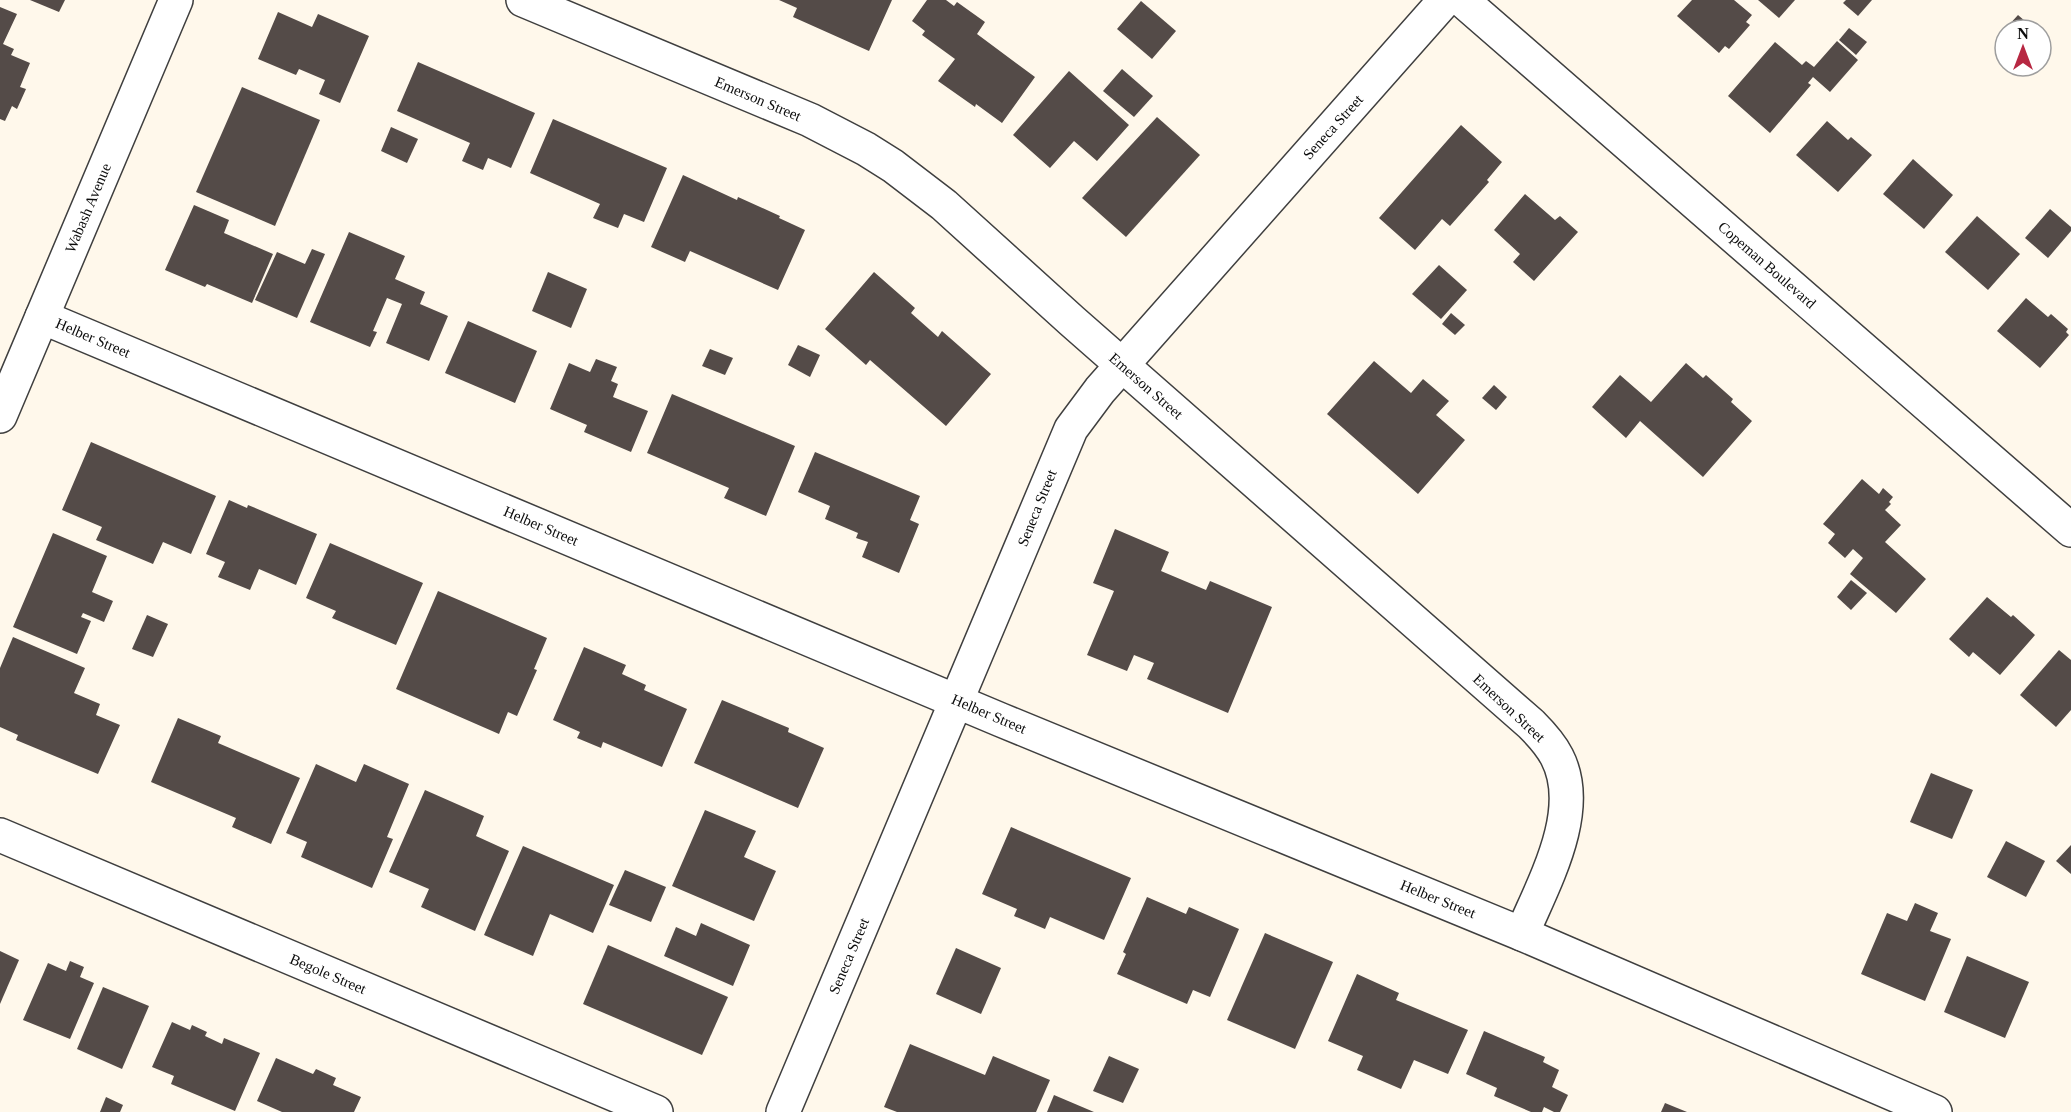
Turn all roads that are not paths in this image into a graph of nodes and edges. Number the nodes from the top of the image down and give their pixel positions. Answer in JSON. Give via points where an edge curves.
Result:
{"nodes":[{"id":1,"x":176,"y":0,"type":"edge"},
{"id":2,"x":523,"y":0,"type":"edge"},
{"id":3,"x":1445,"y":0,"type":"edge"},
{"id":4,"x":1462,"y":0,"type":"edge"},
{"id":5,"x":42,"y":316,"type":"junction"},
{"id":6,"x":1122,"y":365,"type":"junction"},
{"id":7,"x":0,"y":416,"type":"edge"},
{"id":8,"x":2071,"y":531,"type":"edge"},
{"id":9,"x":957,"y":701,"type":"junction"},
{"id":10,"x":0,"y":835,"type":"edge"},
{"id":11,"x":1522,"y":934,"type":"junction"},
{"id":12,"x":656,"y":1112,"type":"edge"},
{"id":13,"x":783,"y":1112,"type":"edge"},
{"id":14,"x":1935,"y":1112,"type":"edge"}],
"edges":[{"from":1,"to":5,"type":"street","name":"Wabash Avenue"},
{"from":2,"to":6,"type":"street","name":"Emerson Street","via":[[810,120],[866,149],[944,205]]},
{"from":3,"to":6,"type":"street","name":"Seneca Street"},
{"from":4,"to":8,"type":"street","name":"Copeman Boulevard"},
{"from":5,"to":7,"type":"street","name":"Wabash Avenue"},
{"from":5,"to":9,"type":"street","name":"Helber Street"},
{"from":6,"to":9,"type":"street","name":"Seneca Street","via":[[1080,416],[1060,450]]},
{"from":6,"to":11,"type":"street","name":"Emerson Street","via":[[1546,741],[1563,771],[1565,821]]},
{"from":9,"to":11,"type":"street","name":"Helber Street"},
{"from":9,"to":13,"type":"street","name":"Seneca Street"},
{"from":10,"to":12,"type":"street","name":"Begole Street"},
{"from":11,"to":14,"type":"street","name":"Helber Street"}]}
